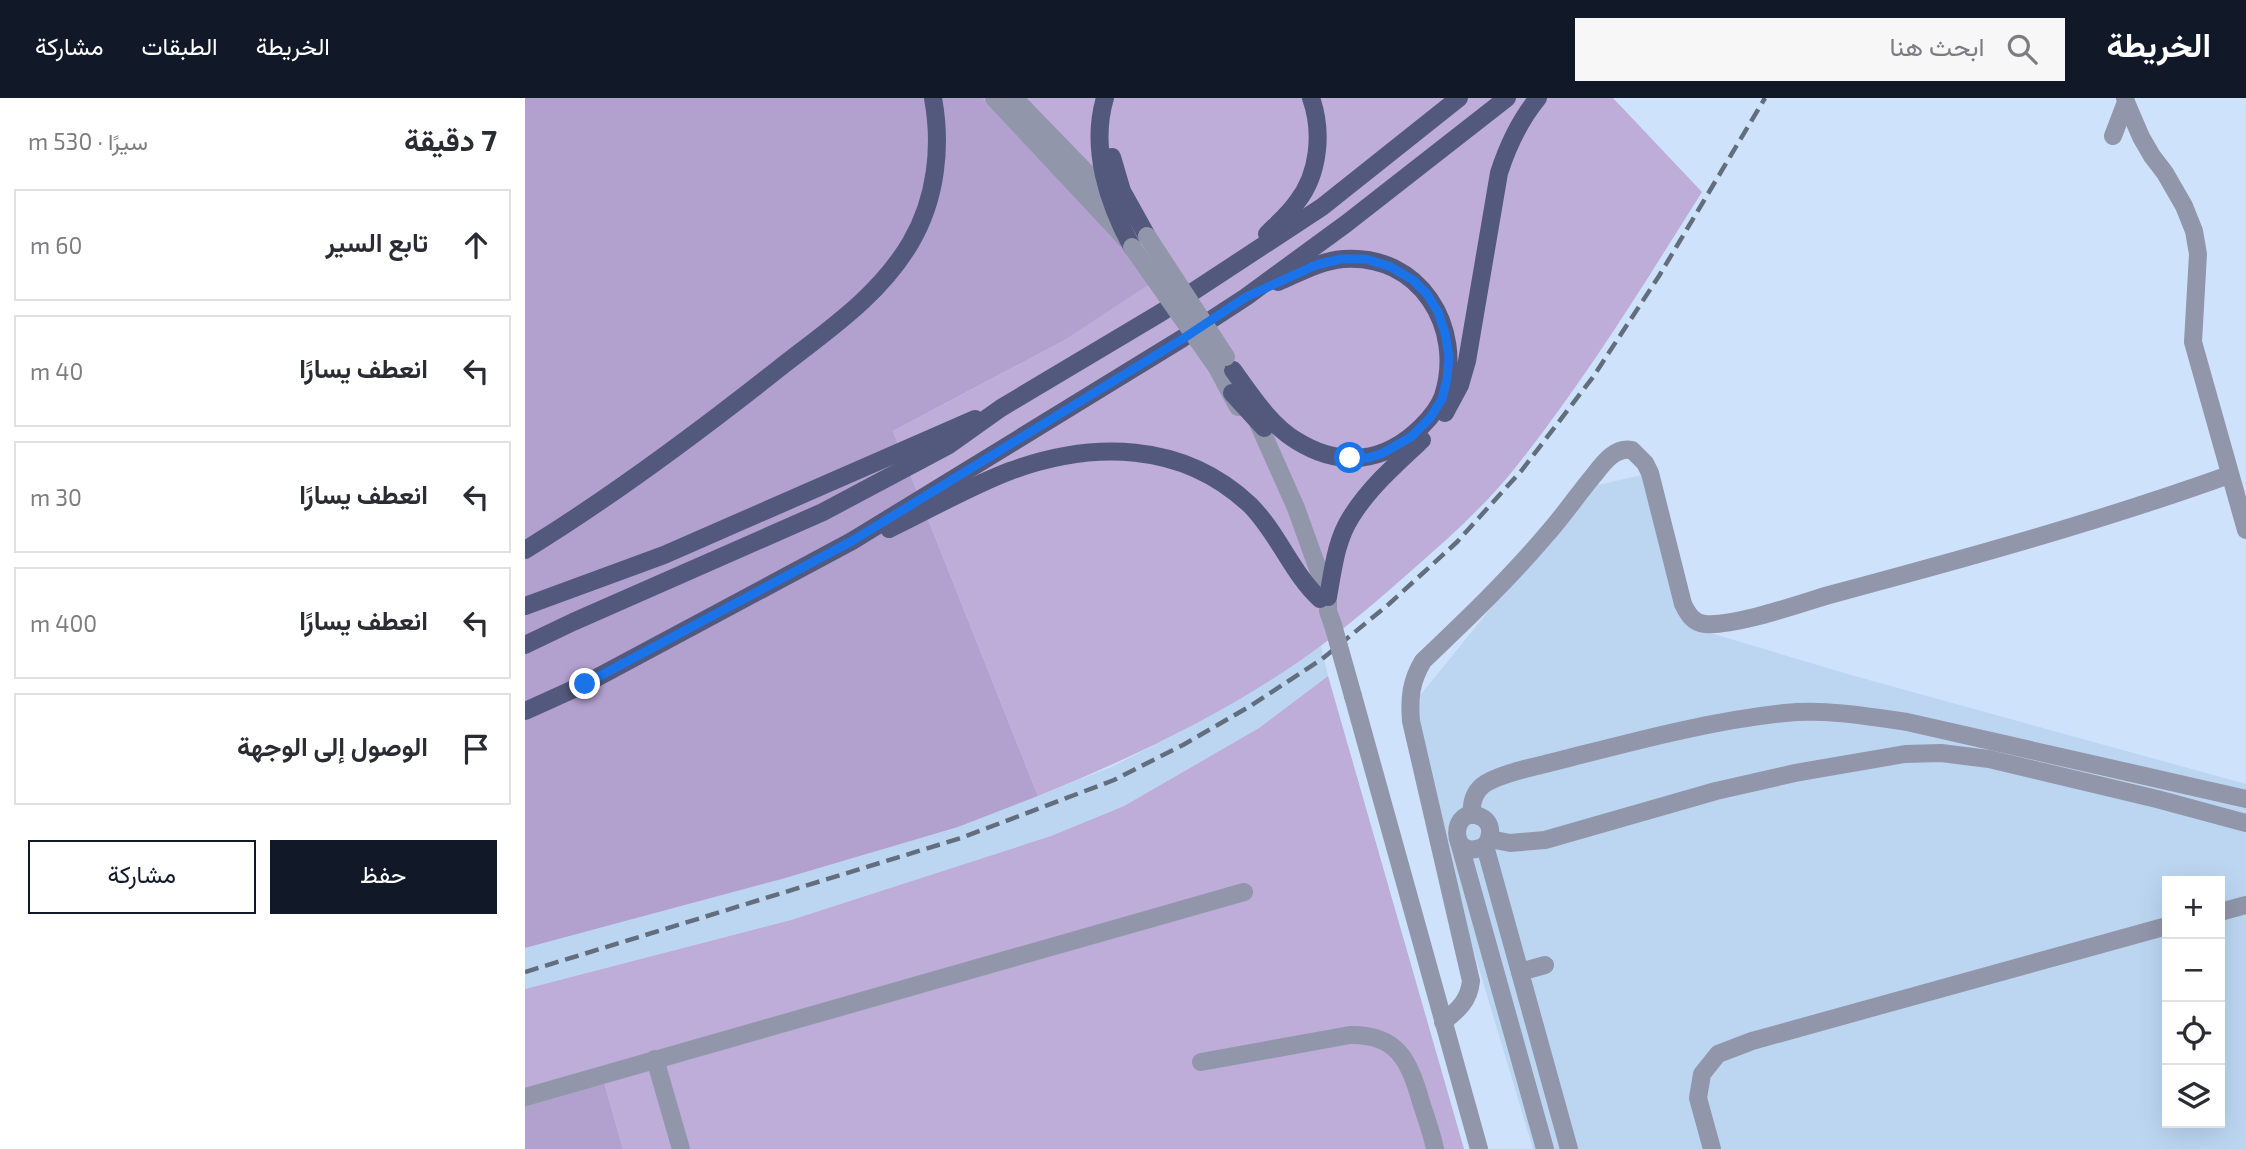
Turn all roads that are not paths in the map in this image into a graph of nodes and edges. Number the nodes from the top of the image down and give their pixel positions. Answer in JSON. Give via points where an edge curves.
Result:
{"nodes":[{"id":1,"x":933,"y":98,"type":"edge"},
{"id":2,"x":994,"y":98,"type":"edge"},
{"id":3,"x":1014,"y":98,"type":"edge"},
{"id":4,"x":1105,"y":98,"type":"edge"},
{"id":5,"x":1115,"y":98,"type":"edge"},
{"id":6,"x":1311,"y":98,"type":"edge"},
{"id":7,"x":1459,"y":98,"type":"edge"},
{"id":8,"x":1507,"y":98,"type":"edge"},
{"id":9,"x":1538,"y":98,"type":"edge"},
{"id":10,"x":2126,"y":100,"type":"edge"},
{"id":11,"x":2112,"y":136,"type":"dead end"},
{"id":12,"x":1108,"y":195,"type":"junction"},
{"id":13,"x":1140,"y":241,"type":"junction"},
{"id":14,"x":1230,"y":266,"type":"junction"},
{"id":15,"x":1246,"y":297,"type":"junction"},
{"id":16,"x":1225,"y":364,"type":"junction"},
{"id":17,"x":1232,"y":393,"type":"junction"},
{"id":18,"x":1001,"y":408,"type":"junction"},
{"id":19,"x":1256,"y":419,"type":"junction"},
{"id":20,"x":1406,"y":455,"type":"junction"},
{"id":21,"x":2229,"y":475,"type":"junction"},
{"id":22,"x":2246,"y":530,"type":"edge"},
{"id":23,"x":852,"y":541,"type":"junction"},
{"id":24,"x":525,"y":550,"type":"edge"},
{"id":25,"x":525,"y":606,"type":"edge"},
{"id":26,"x":1327,"y":608,"type":"junction"},
{"id":27,"x":525,"y":645,"type":"edge"},
{"id":28,"x":585,"y":684,"type":"junction"},
{"id":29,"x":525,"y":711,"type":"edge"},
{"id":30,"x":525,"y":722,"type":"edge"},
{"id":31,"x":2246,"y":799,"type":"edge"},
{"id":32,"x":1472,"y":815,"type":"junction"},
{"id":33,"x":2246,"y":823,"type":"edge"},
{"id":34,"x":1459,"y":842,"type":"junction"},
{"id":35,"x":1487,"y":842,"type":"junction"},
{"id":36,"x":1244,"y":892,"type":"dead end"},
{"id":37,"x":2246,"y":905,"type":"edge"},
{"id":38,"x":2225,"y":911,"type":"edge"},
{"id":39,"x":2162,"y":927,"type":"edge"},
{"id":40,"x":1545,"y":965,"type":"dead end"},
{"id":41,"x":1520,"y":971,"type":"junction"},
{"id":42,"x":1443,"y":1022,"type":"junction"},
{"id":43,"x":655,"y":1059,"type":"junction"},
{"id":44,"x":1201,"y":1062,"type":"dead end"},
{"id":45,"x":525,"y":1097,"type":"edge"},
{"id":46,"x":681,"y":1149,"type":"edge"},
{"id":47,"x":1435,"y":1149,"type":"edge"},
{"id":48,"x":1479,"y":1149,"type":"edge"},
{"id":49,"x":1545,"y":1149,"type":"edge"},
{"id":50,"x":1569,"y":1149,"type":"edge"},
{"id":51,"x":1711,"y":1149,"type":"edge"}],
"edges":[{"from":1,"to":24,"type":"main road","via":[[934,181],[912,241],[894,267],[848,314],[737,402]]},
{"from":2,"to":13,"type":"street"},
{"from":3,"to":12,"type":"street"},
{"from":4,"to":12,"type":"main road","via":[[1100,137]]},
{"from":5,"to":13,"type":"main road","via":[[1109,143]]},
{"from":6,"to":14,"type":"main road","via":[[1318,146],[1307,187],[1288,212]]},
{"from":7,"to":14,"type":"main road","via":[[1322,207]]},
{"from":8,"to":15,"type":"main road"},
{"from":9,"to":20,"type":"main road","via":[[1518,125],[1499,173],[1460,386],[1435,428]]},
{"from":10,"to":11,"type":"street"},
{"from":10,"to":21,"type":"street","via":[[2141,137],[2194,231],[2198,254],[2193,342]]},
{"from":12,"to":13,"type":"main road","via":[[1115,213]]},
{"from":13,"to":16,"type":"street","bridge":true},
{"from":14,"to":18,"type":"main road"},
{"from":15,"to":16,"type":"main road","via":[[1316,265],[1341,259],[1366,259],[1391,267],[1413,280],[1438,312],[1449,356],[1442,399],[1411,437],[1383,453],[1368,458],[1333,456],[1295,440],[1275,424]]},
{"from":15,"to":23,"type":"main road"},
{"from":16,"to":17,"type":"street"},
{"from":16,"to":19,"type":"street"},
{"from":17,"to":19,"type":"main road"},
{"from":17,"to":26,"type":"street"},
{"from":18,"to":25,"type":"main road","via":[[664,555]]},
{"from":18,"to":27,"type":"main road","via":[[949,445],[823,512]]},
{"from":19,"to":20,"type":"main road","via":[[1289,449],[1322,462],[1373,465]]},
{"from":19,"to":26,"type":"street","via":[[1296,508]]},
{"from":20,"to":26,"type":"main road","via":[[1350,518],[1338,545]]},
{"from":21,"to":22,"type":"street"},
{"from":21,"to":42,"type":"street","via":[[2151,503],[1872,583],[1736,621],[1705,624],[1692,619],[1683,604],[1646,463],[1632,450],[1615,452],[1496,591],[1415,674],[1411,721],[1471,981],[1467,999]]},
{"from":23,"to":26,"type":"main road","via":[[883,532],[981,483],[1029,465],[1088,452],[1142,452],[1188,466],[1248,504]]},
{"from":23,"to":28,"type":"main road"},
{"from":26,"to":42,"type":"street","bridge":true},
{"from":28,"to":29,"type":"main road"},
{"from":28,"to":30,"type":"main road"},
{"from":31,"to":32,"type":"street","via":[[1907,722],[1854,714],[1788,713],[1702,725],[1527,769],[1481,787],[1471,805]]},
{"from":32,"to":34,"type":"street","via":[[1458,825]]},
{"from":32,"to":35,"type":"street","via":[[1490,827]]},
{"from":33,"to":35,"type":"street","via":[[1989,759],[1941,753],[1905,754],[1795,773],[1545,840]]},
{"from":34,"to":35,"type":"street","via":[[1471,849]]},
{"from":34,"to":49,"type":"street"},
{"from":35,"to":41,"type":"street"},
{"from":36,"to":43,"type":"street"},
{"from":37,"to":38,"type":"street"},
{"from":39,"to":51,"type":"street","via":[[1718,1054],[1702,1074],[1698,1098]]},
{"from":40,"to":41,"type":"street"},
{"from":41,"to":50,"type":"street"},
{"from":42,"to":48,"type":"street"},
{"from":43,"to":45,"type":"street"},
{"from":43,"to":46,"type":"street"},
{"from":44,"to":47,"type":"street","via":[[1350,1035],[1378,1038],[1400,1052],[1409,1066]]}]}
